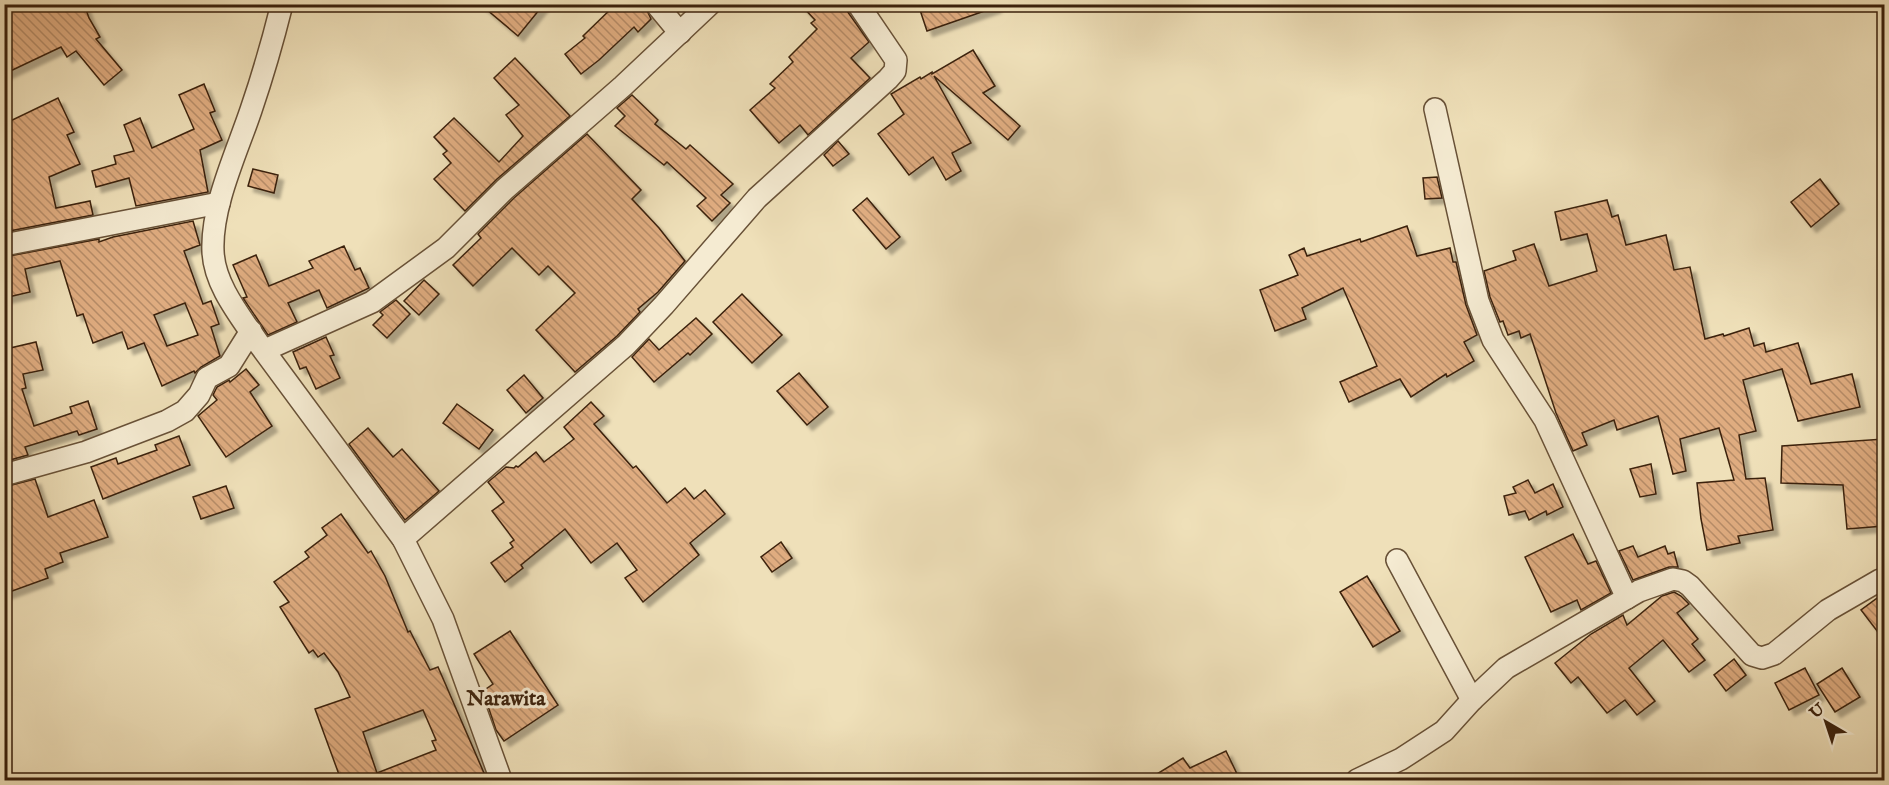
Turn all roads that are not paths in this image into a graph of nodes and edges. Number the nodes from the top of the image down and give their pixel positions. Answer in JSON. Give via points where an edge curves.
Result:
{"nodes":[{"id":1,"x":282,"y":4,"type":"edge"},
{"id":2,"x":656,"y":4,"type":"edge"},
{"id":3,"x":710,"y":4,"type":"edge"},
{"id":4,"x":858,"y":4,"type":"edge"},
{"id":5,"x":680,"y":33,"type":"junction"},
{"id":6,"x":1435,"y":109,"type":"dead end"},
{"id":7,"x":219,"y":203,"type":"junction"},
{"id":8,"x":4,"y":245,"type":"edge"},
{"id":9,"x":250,"y":331,"type":"junction"},
{"id":10,"x":265,"y":350,"type":"junction"},
{"id":11,"x":4,"y":475,"type":"edge"},
{"id":12,"x":403,"y":539,"type":"junction"},
{"id":13,"x":1396,"y":560,"type":"dead end"},
{"id":14,"x":1884,"y":580,"type":"edge"},
{"id":15,"x":1627,"y":598,"type":"junction"},
{"id":16,"x":1472,"y":700,"type":"junction"},
{"id":17,"x":1366,"y":778,"type":"edge"},
{"id":18,"x":501,"y":780,"type":"edge"}],
"edges":[{"from":1,"to":7,"type":"street","via":[[256,97]]},
{"from":2,"to":5,"type":"street"},
{"from":3,"to":5,"type":"street"},
{"from":4,"to":12,"type":"street","via":[[896,60],[895,71],[758,198],[626,345]]},
{"from":5,"to":10,"type":"street","via":[[446,248],[372,302]]},
{"from":6,"to":15,"type":"street","via":[[1484,321],[1545,420]]},
{"from":7,"to":8,"type":"street"},
{"from":7,"to":9,"type":"street","via":[[213,251],[218,276]]},
{"from":9,"to":10,"type":"street"},
{"from":9,"to":11,"type":"street","via":[[229,366],[207,378],[185,411],[167,422],[86,452]]},
{"from":10,"to":12,"type":"street"},
{"from":12,"to":18,"type":"street","via":[[443,619]]},
{"from":13,"to":16,"type":"street"},
{"from":14,"to":15,"type":"street","via":[[1828,610],[1774,654],[1762,658],[1752,655],[1683,581],[1673,579]]},
{"from":15,"to":16,"type":"street","via":[[1506,668]]},
{"from":16,"to":17,"type":"street","via":[[1444,731]]}]}
